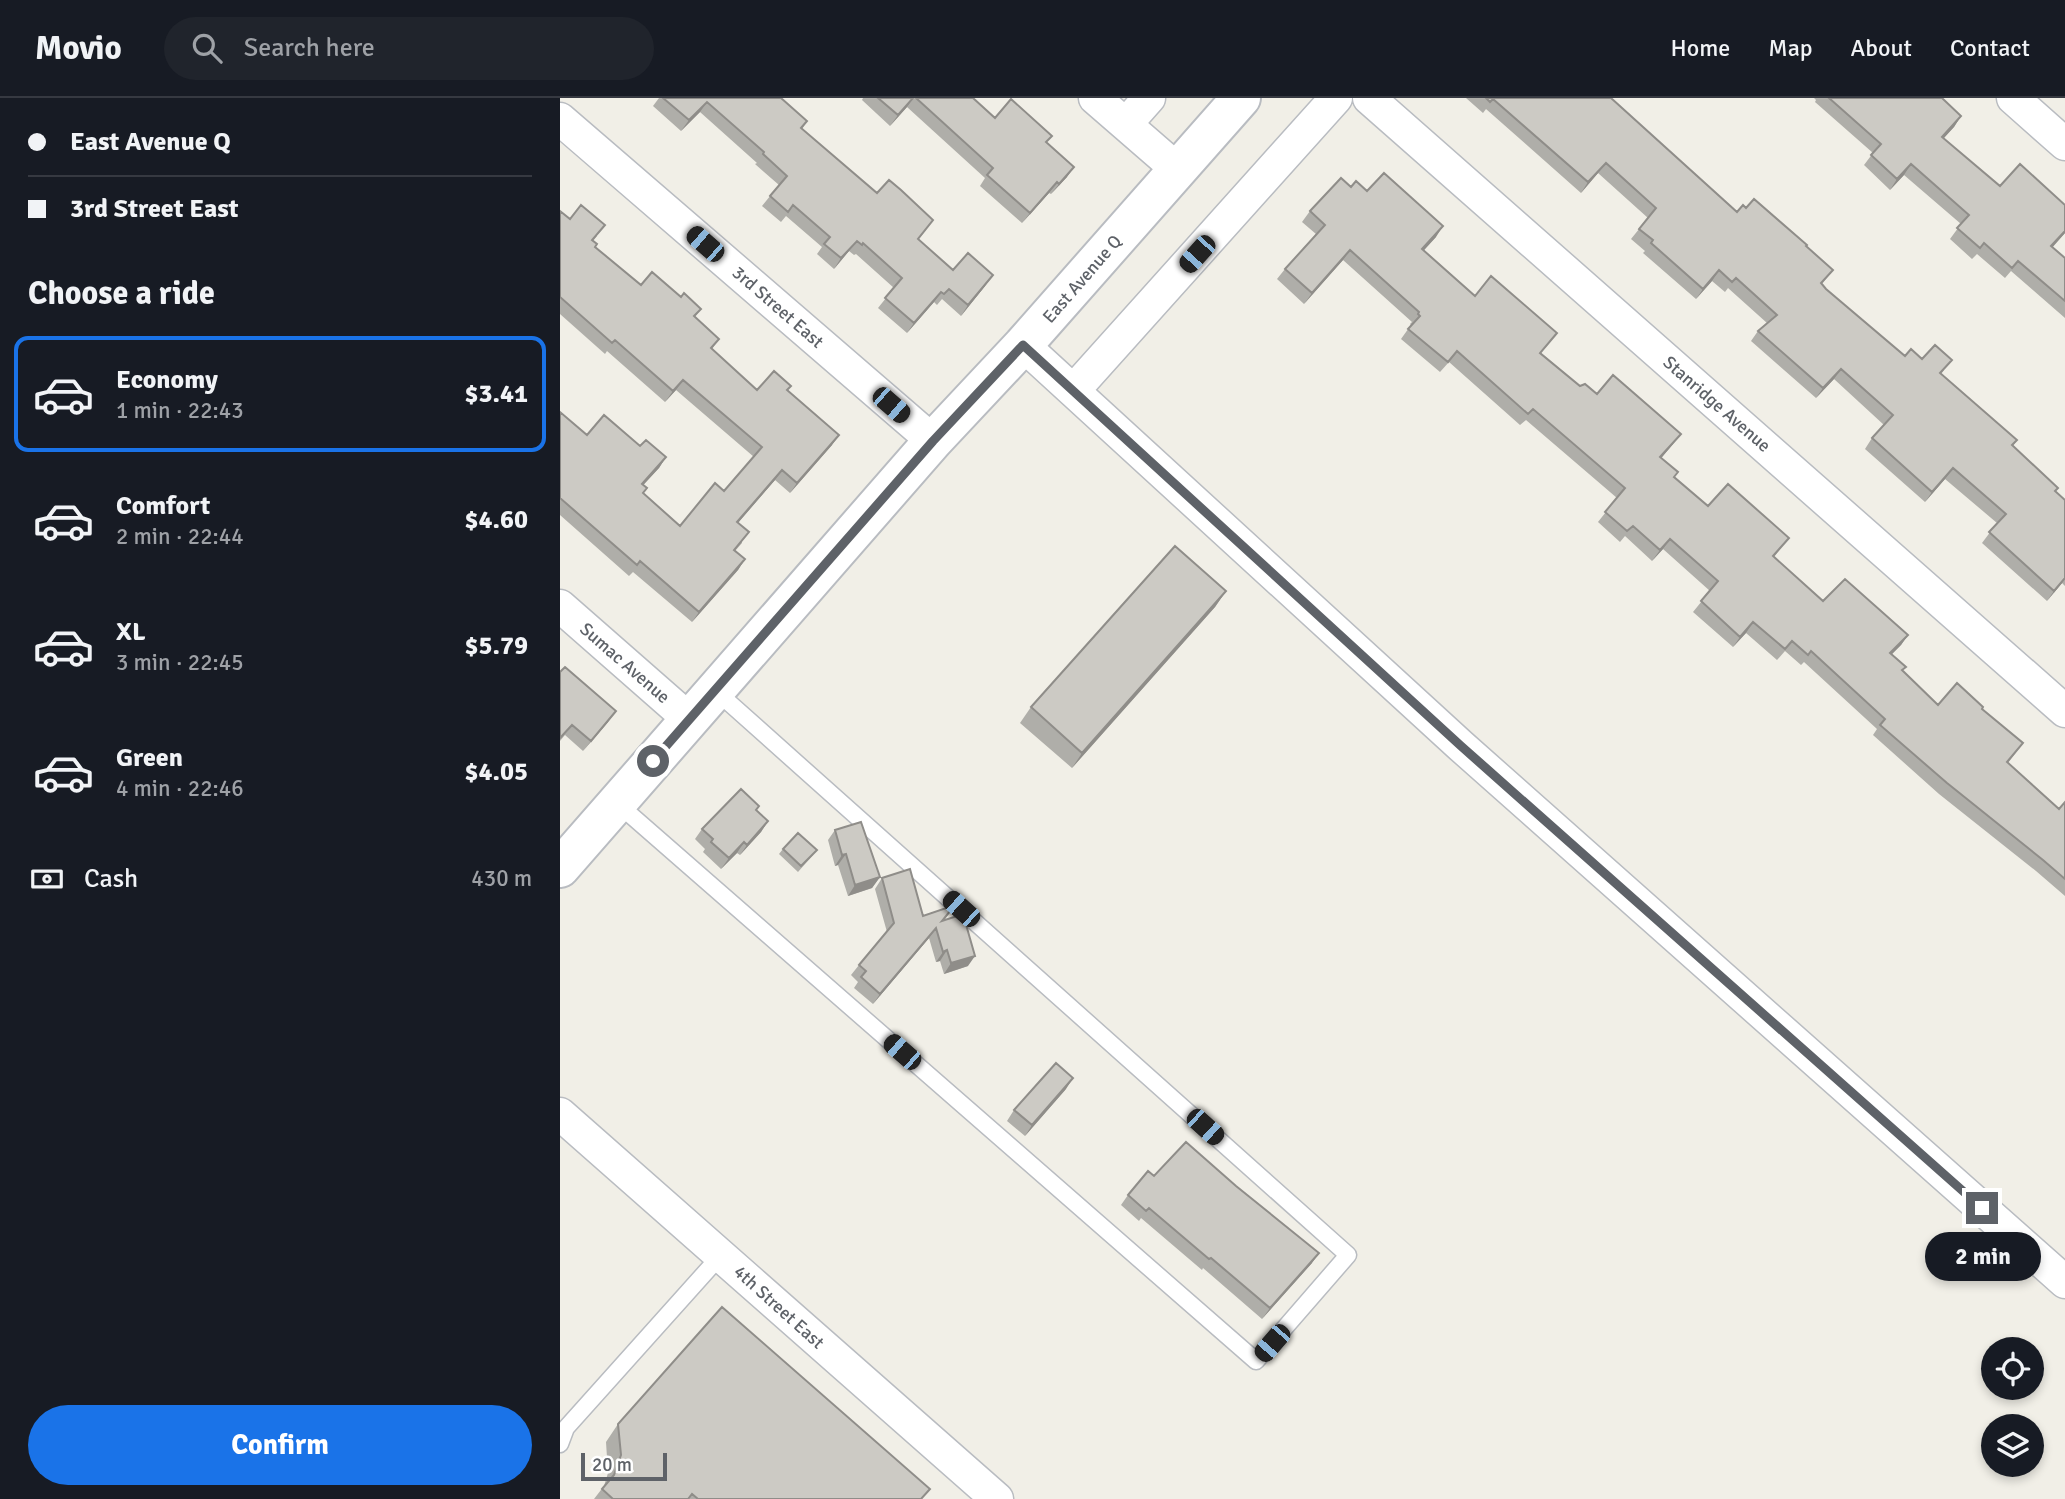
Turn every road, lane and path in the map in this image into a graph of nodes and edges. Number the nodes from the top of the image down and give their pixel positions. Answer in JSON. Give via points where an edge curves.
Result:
{"nodes":[{"id":1,"x":1095,"y":98,"type":"edge"},
{"id":2,"x":1149,"y":98,"type":"edge"},
{"id":3,"x":1241,"y":98,"type":"edge"},
{"id":4,"x":1336,"y":98,"type":"edge"},
{"id":5,"x":1369,"y":98,"type":"edge"},
{"id":6,"x":2013,"y":98,"type":"edge"},
{"id":7,"x":560,"y":119,"type":"edge"},
{"id":8,"x":1126,"y":124,"type":"junction"},
{"id":9,"x":2065,"y":144,"type":"edge"},
{"id":10,"x":1178,"y":170,"type":"junction"},
{"id":11,"x":1023,"y":345,"type":"junction"},
{"id":12,"x":1074,"y":390,"type":"junction"},
{"id":13,"x":933,"y":441,"type":"junction"},
{"id":14,"x":560,"y":606,"type":"edge"},
{"id":15,"x":716,"y":691,"type":"junction"},
{"id":16,"x":2065,"y":711,"type":"edge"},
{"id":17,"x":690,"y":720,"type":"junction"},
{"id":18,"x":617,"y":803,"type":"junction"},
{"id":19,"x":560,"y":868,"type":"edge"},
{"id":20,"x":560,"y":1114,"type":"edge"},
{"id":21,"x":721,"y":1255,"type":"junction"},
{"id":22,"x":2065,"y":1282,"type":"edge"},
{"id":23,"x":563,"y":1428,"type":"edge"},
{"id":24,"x":560,"y":1444,"type":"edge"},
{"id":25,"x":997,"y":1499,"type":"edge"}],
"edges":[{"from":1,"to":8,"type":"street"},
{"from":2,"to":8,"type":"street"},
{"from":3,"to":10,"type":"street","name":"East Avenue Q"},
{"from":4,"to":12,"type":"street"},
{"from":5,"to":16,"type":"street","name":"Stanridge Avenue"},
{"from":6,"to":9,"type":"street"},
{"from":7,"to":13,"type":"street","name":"3rd Street East"},
{"from":8,"to":10,"type":"street"},
{"from":10,"to":11,"type":"street","name":"East Avenue Q"},
{"from":11,"to":12,"type":"street"},
{"from":11,"to":13,"type":"street","name":"East Avenue Q"},
{"from":12,"to":22,"type":"street","via":[[1461,746]]},
{"from":13,"to":15,"type":"street","name":"East Avenue Q"},
{"from":14,"to":17,"type":"street","name":"Sumac Avenue"},
{"from":15,"to":17,"type":"street","name":"East Avenue Q"},
{"from":15,"to":18,"type":"lane","via":[[1348,1255],[1256,1361]]},
{"from":17,"to":18,"type":"street","name":"East Avenue Q"},
{"from":18,"to":19,"type":"street","name":"East Avenue Q"},
{"from":20,"to":21,"type":"street","name":"4th Street East"},
{"from":21,"to":23,"type":"lane"},
{"from":21,"to":25,"type":"street","name":"4th Street East"},
{"from":23,"to":24,"type":"lane"}]}
